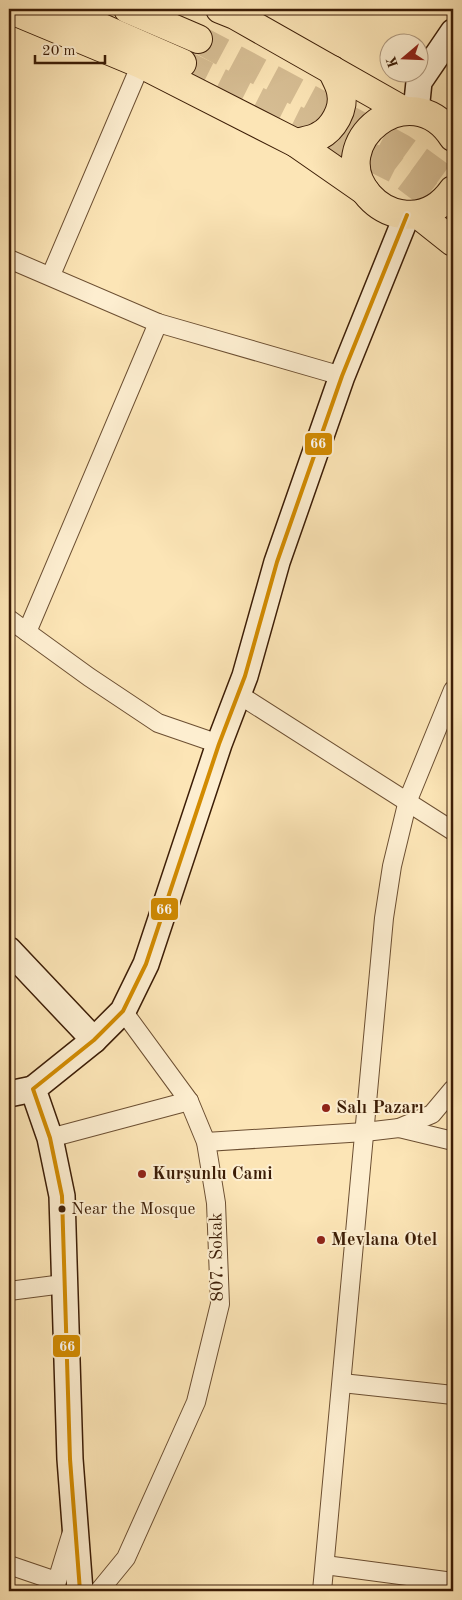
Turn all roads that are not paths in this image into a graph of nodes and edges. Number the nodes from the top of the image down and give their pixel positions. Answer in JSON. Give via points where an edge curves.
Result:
{"nodes":[{"id":1,"x":9,"y":9,"type":"edge"},
{"id":2,"x":59,"y":9,"type":"edge"},
{"id":3,"x":128,"y":9,"type":"edge"},
{"id":4,"x":220,"y":9,"type":"edge"},
{"id":5,"x":453,"y":32,"type":"edge"},
{"id":6,"x":198,"y":39,"type":"tunnel mouth"},
{"id":7,"x":182,"y":63,"type":"tunnel mouth"},
{"id":8,"x":141,"y":64,"type":"junction"},
{"id":9,"x":332,"y":70,"type":"junction"},
{"id":10,"x":410,"y":111,"type":"junction"},
{"id":11,"x":451,"y":129,"type":"edge"},
{"id":12,"x":296,"y":144,"type":"junction"},
{"id":13,"x":453,"y":190,"type":"edge"},
{"id":14,"x":364,"y":191,"type":"junction"},
{"id":15,"x":414,"y":215,"type":"junction"},
{"id":16,"x":453,"y":242,"type":"edge"},
{"id":17,"x":9,"y":260,"type":"edge"},
{"id":18,"x":51,"y":276,"type":"junction"},
{"id":19,"x":158,"y":323,"type":"junction"},
{"id":20,"x":342,"y":376,"type":"junction"},
{"id":21,"x":9,"y":619,"type":"edge"},
{"id":22,"x":26,"y":632,"type":"junction"},
{"id":23,"x":453,"y":690,"type":"edge"},
{"id":24,"x":238,"y":694,"type":"junction"},
{"id":25,"x":219,"y":744,"type":"junction"},
{"id":26,"x":408,"y":800,"type":"junction"},
{"id":27,"x":453,"y":831,"type":"edge"},
{"id":28,"x":9,"y":950,"type":"edge"},
{"id":29,"x":123,"y":1011,"type":"junction"},
{"id":30,"x":94,"y":1040,"type":"junction"},
{"id":31,"x":33,"y":1089,"type":"junction"},
{"id":32,"x":453,"y":1089,"type":"edge"},
{"id":33,"x":9,"y":1094,"type":"edge"},
{"id":34,"x":189,"y":1101,"type":"junction"},
{"id":35,"x":399,"y":1128,"type":"junction"},
{"id":36,"x":365,"y":1132,"type":"junction"},
{"id":37,"x":50,"y":1138,"type":"junction"},
{"id":38,"x":453,"y":1141,"type":"edge"},
{"id":39,"x":206,"y":1142,"type":"junction"},
{"id":40,"x":63,"y":1284,"type":"junction"},
{"id":41,"x":9,"y":1291,"type":"edge"},
{"id":42,"x":342,"y":1383,"type":"junction"},
{"id":43,"x":453,"y":1395,"type":"edge"},
{"id":44,"x":75,"y":1522,"type":"junction"},
{"id":45,"x":9,"y":1565,"type":"edge"},
{"id":46,"x":325,"y":1565,"type":"junction"},
{"id":47,"x":453,"y":1582,"type":"edge"},
{"id":48,"x":55,"y":1586,"type":"edge"},
{"id":49,"x":80,"y":1591,"type":"edge"},
{"id":50,"x":99,"y":1591,"type":"edge"},
{"id":51,"x":322,"y":1591,"type":"edge"}],
"edges":[{"from":1,"to":8,"type":"main road"},
{"from":2,"to":7,"type":"main road"},
{"from":3,"to":6,"type":"main road"},
{"from":4,"to":9,"type":"main road"},
{"from":5,"to":10,"type":"street","via":[[419,82]]},
{"from":8,"to":12,"type":"main road"},
{"from":8,"to":18,"type":"street"},
{"from":9,"to":10,"type":"main road"},
{"from":9,"to":12,"type":"main road","via":[[342,93],[336,118],[318,137]]},
{"from":10,"to":11,"type":"main road","via":[[433,117]]},
{"from":10,"to":14,"type":"main road","via":[[379,120],[362,140],[357,152],[357,166]]},
{"from":12,"to":14,"type":"main road"},
{"from":13,"to":15,"type":"main road","via":[[434,209]]},
{"from":14,"to":15,"type":"main road","via":[[376,204],[391,212]]},
{"from":15,"to":16,"type":"main road"},
{"from":15,"to":20,"type":"street"},
{"from":17,"to":18,"type":"street"},
{"from":18,"to":19,"type":"street"},
{"from":19,"to":20,"type":"street"},
{"from":19,"to":22,"type":"street"},
{"from":20,"to":24,"type":"street","via":[[277,562]]},
{"from":21,"to":22,"type":"street"},
{"from":22,"to":25,"type":"street","via":[[158,723]]},
{"from":23,"to":26,"type":"street"},
{"from":24,"to":25,"type":"street"},
{"from":24,"to":26,"type":"street"},
{"from":25,"to":29,"type":"street","via":[[146,964]]},
{"from":26,"to":27,"type":"street"},
{"from":26,"to":36,"type":"street","via":[[392,866],[384,918]]},
{"from":28,"to":30,"type":"street"},
{"from":29,"to":30,"type":"street"},
{"from":29,"to":34,"type":"street","name":"807. Sokak"},
{"from":30,"to":31,"type":"street"},
{"from":31,"to":33,"type":"street"},
{"from":31,"to":37,"type":"street"},
{"from":32,"to":35,"type":"street","via":[[432,1114]]},
{"from":34,"to":37,"type":"street"},
{"from":34,"to":39,"type":"street","name":"807. Sokak"},
{"from":35,"to":36,"type":"street"},
{"from":35,"to":38,"type":"street"},
{"from":36,"to":39,"type":"street"},
{"from":36,"to":42,"type":"street"},
{"from":37,"to":40,"type":"street","via":[[62,1196]]},
{"from":39,"to":50,"type":"street","name":"807. Sokak","via":[[216,1203],[220,1304],[196,1402],[126,1558]]},
{"from":40,"to":41,"type":"street"},
{"from":40,"to":44,"type":"street"},
{"from":42,"to":43,"type":"street"},
{"from":42,"to":46,"type":"street"},
{"from":44,"to":48,"type":"street"},
{"from":44,"to":49,"type":"street"},
{"from":45,"to":48,"type":"street"},
{"from":46,"to":47,"type":"street"},
{"from":46,"to":51,"type":"street"}]}
